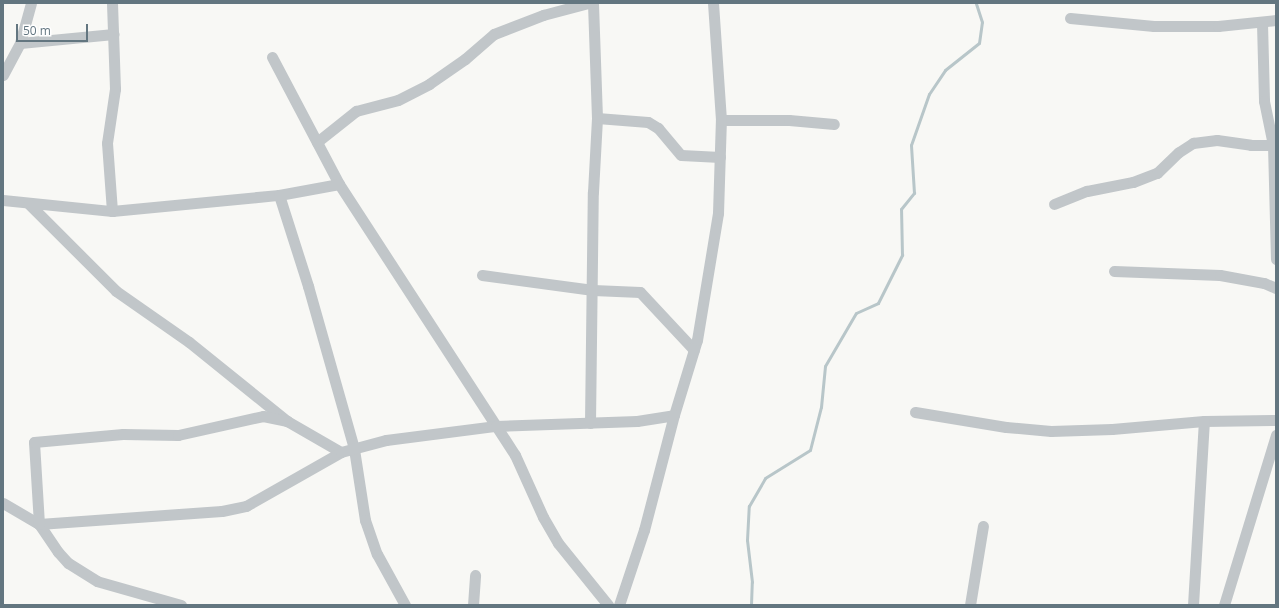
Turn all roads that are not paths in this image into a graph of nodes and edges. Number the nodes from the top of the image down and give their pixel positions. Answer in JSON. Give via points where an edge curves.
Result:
{"nodes":[{"id":1,"x":31,"y":3,"type":"edge"},
{"id":2,"x":112,"y":3,"type":"edge"},
{"id":3,"x":588,"y":3,"type":"edge"},
{"id":4,"x":593,"y":3,"type":"edge"},
{"id":5,"x":713,"y":3,"type":"edge"},
{"id":6,"x":1070,"y":18,"type":"dead end"},
{"id":7,"x":1276,"y":20,"type":"edge"},
{"id":8,"x":1262,"y":23,"type":"junction"},
{"id":9,"x":114,"y":34,"type":"junction"},
{"id":10,"x":20,"y":44,"type":"junction"},
{"id":11,"x":272,"y":57,"type":"dead end"},
{"id":12,"x":3,"y":75,"type":"edge"},
{"id":13,"x":597,"y":118,"type":"junction"},
{"id":14,"x":721,"y":120,"type":"junction"},
{"id":15,"x":834,"y":124,"type":"dead end"},
{"id":16,"x":317,"y":142,"type":"junction"},
{"id":17,"x":1274,"y":145,"type":"edge"},
{"id":18,"x":720,"y":157,"type":"junction"},
{"id":19,"x":339,"y":184,"type":"junction"},
{"id":20,"x":279,"y":195,"type":"junction"},
{"id":21,"x":3,"y":200,"type":"edge"},
{"id":22,"x":30,"y":204,"type":"junction"},
{"id":23,"x":1054,"y":204,"type":"dead end"},
{"id":24,"x":112,"y":211,"type":"junction"},
{"id":25,"x":1276,"y":259,"type":"edge"},
{"id":26,"x":1114,"y":271,"type":"dead end"},
{"id":27,"x":482,"y":275,"type":"dead end"},
{"id":28,"x":1276,"y":288,"type":"edge"},
{"id":29,"x":592,"y":290,"type":"junction"},
{"id":30,"x":694,"y":350,"type":"junction"},
{"id":31,"x":915,"y":412,"type":"dead end"},
{"id":32,"x":674,"y":415,"type":"junction"},
{"id":33,"x":1276,"y":420,"type":"edge"},
{"id":34,"x":287,"y":421,"type":"junction"},
{"id":35,"x":1204,"y":421,"type":"junction"},
{"id":36,"x":590,"y":423,"type":"junction"},
{"id":37,"x":496,"y":426,"type":"junction"},
{"id":38,"x":1276,"y":435,"type":"edge"},
{"id":39,"x":354,"y":449,"type":"junction"},
{"id":40,"x":341,"y":452,"type":"junction"},
{"id":41,"x":3,"y":503,"type":"edge"},
{"id":42,"x":39,"y":524,"type":"junction"},
{"id":43,"x":983,"y":526,"type":"dead end"},
{"id":44,"x":475,"y":575,"type":"dead end"},
{"id":45,"x":181,"y":605,"type":"edge"},
{"id":46,"x":405,"y":605,"type":"edge"},
{"id":47,"x":473,"y":605,"type":"edge"},
{"id":48,"x":608,"y":605,"type":"edge"},
{"id":49,"x":619,"y":605,"type":"edge"},
{"id":50,"x":970,"y":605,"type":"edge"},
{"id":51,"x":1193,"y":605,"type":"edge"},
{"id":52,"x":1224,"y":605,"type":"edge"}],
"edges":[{"from":1,"to":10,"type":"street"},
{"from":2,"to":9,"type":"street"},
{"from":3,"to":16,"type":"street","via":[[494,34],[429,84],[398,100],[356,111]]},
{"from":4,"to":13,"type":"street"},
{"from":5,"to":14,"type":"street"},
{"from":6,"to":8,"type":"street","via":[[1154,26]]},
{"from":7,"to":8,"type":"street"},
{"from":8,"to":17,"type":"street","via":[[1264,101]]},
{"from":9,"to":10,"type":"street"},
{"from":9,"to":24,"type":"street","via":[[115,90],[107,144]]},
{"from":10,"to":12,"type":"street"},
{"from":11,"to":16,"type":"street"},
{"from":13,"to":18,"type":"street","via":[[648,122],[658,128],[681,156]]},
{"from":13,"to":29,"type":"street"},
{"from":14,"to":15,"type":"street","via":[[789,120]]},
{"from":14,"to":18,"type":"street"},
{"from":16,"to":19,"type":"street"},
{"from":17,"to":23,"type":"street","via":[[1217,140],[1193,143],[1178,152],[1157,173],[1133,182],[1087,191]]},
{"from":17,"to":25,"type":"street"},
{"from":18,"to":30,"type":"street","via":[[716,228],[709,282]]},
{"from":19,"to":20,"type":"street"},
{"from":19,"to":37,"type":"street"},
{"from":20,"to":24,"type":"street"},
{"from":20,"to":39,"type":"street","via":[[308,286]]},
{"from":21,"to":22,"type":"street"},
{"from":22,"to":24,"type":"street"},
{"from":22,"to":34,"type":"street","via":[[116,291],[189,342]]},
{"from":26,"to":28,"type":"street","via":[[1220,275],[1264,283]]},
{"from":27,"to":29,"type":"street"},
{"from":29,"to":30,"type":"street","via":[[643,293],[650,305],[663,314]]},
{"from":29,"to":36,"type":"street"},
{"from":30,"to":32,"type":"street"},
{"from":31,"to":35,"type":"street","via":[[1006,427],[1051,431]]},
{"from":32,"to":36,"type":"street","via":[[637,421]]},
{"from":32,"to":49,"type":"street","via":[[646,522]]},
{"from":33,"to":35,"type":"street"},
{"from":34,"to":40,"type":"street"},
{"from":34,"to":42,"type":"street","via":[[263,416],[178,435],[123,434],[34,442]]},
{"from":35,"to":51,"type":"street"},
{"from":36,"to":37,"type":"street"},
{"from":37,"to":39,"type":"street","via":[[386,440]]},
{"from":37,"to":48,"type":"street","via":[[514,454],[558,543]]},
{"from":38,"to":52,"type":"street"},
{"from":39,"to":40,"type":"street"},
{"from":39,"to":46,"type":"street","via":[[365,520],[377,554]]},
{"from":40,"to":42,"type":"street","via":[[246,506],[193,515]]},
{"from":41,"to":42,"type":"street"},
{"from":42,"to":45,"type":"street","via":[[58,552],[84,574],[98,581]]},
{"from":43,"to":50,"type":"street"},
{"from":44,"to":47,"type":"street"}]}
